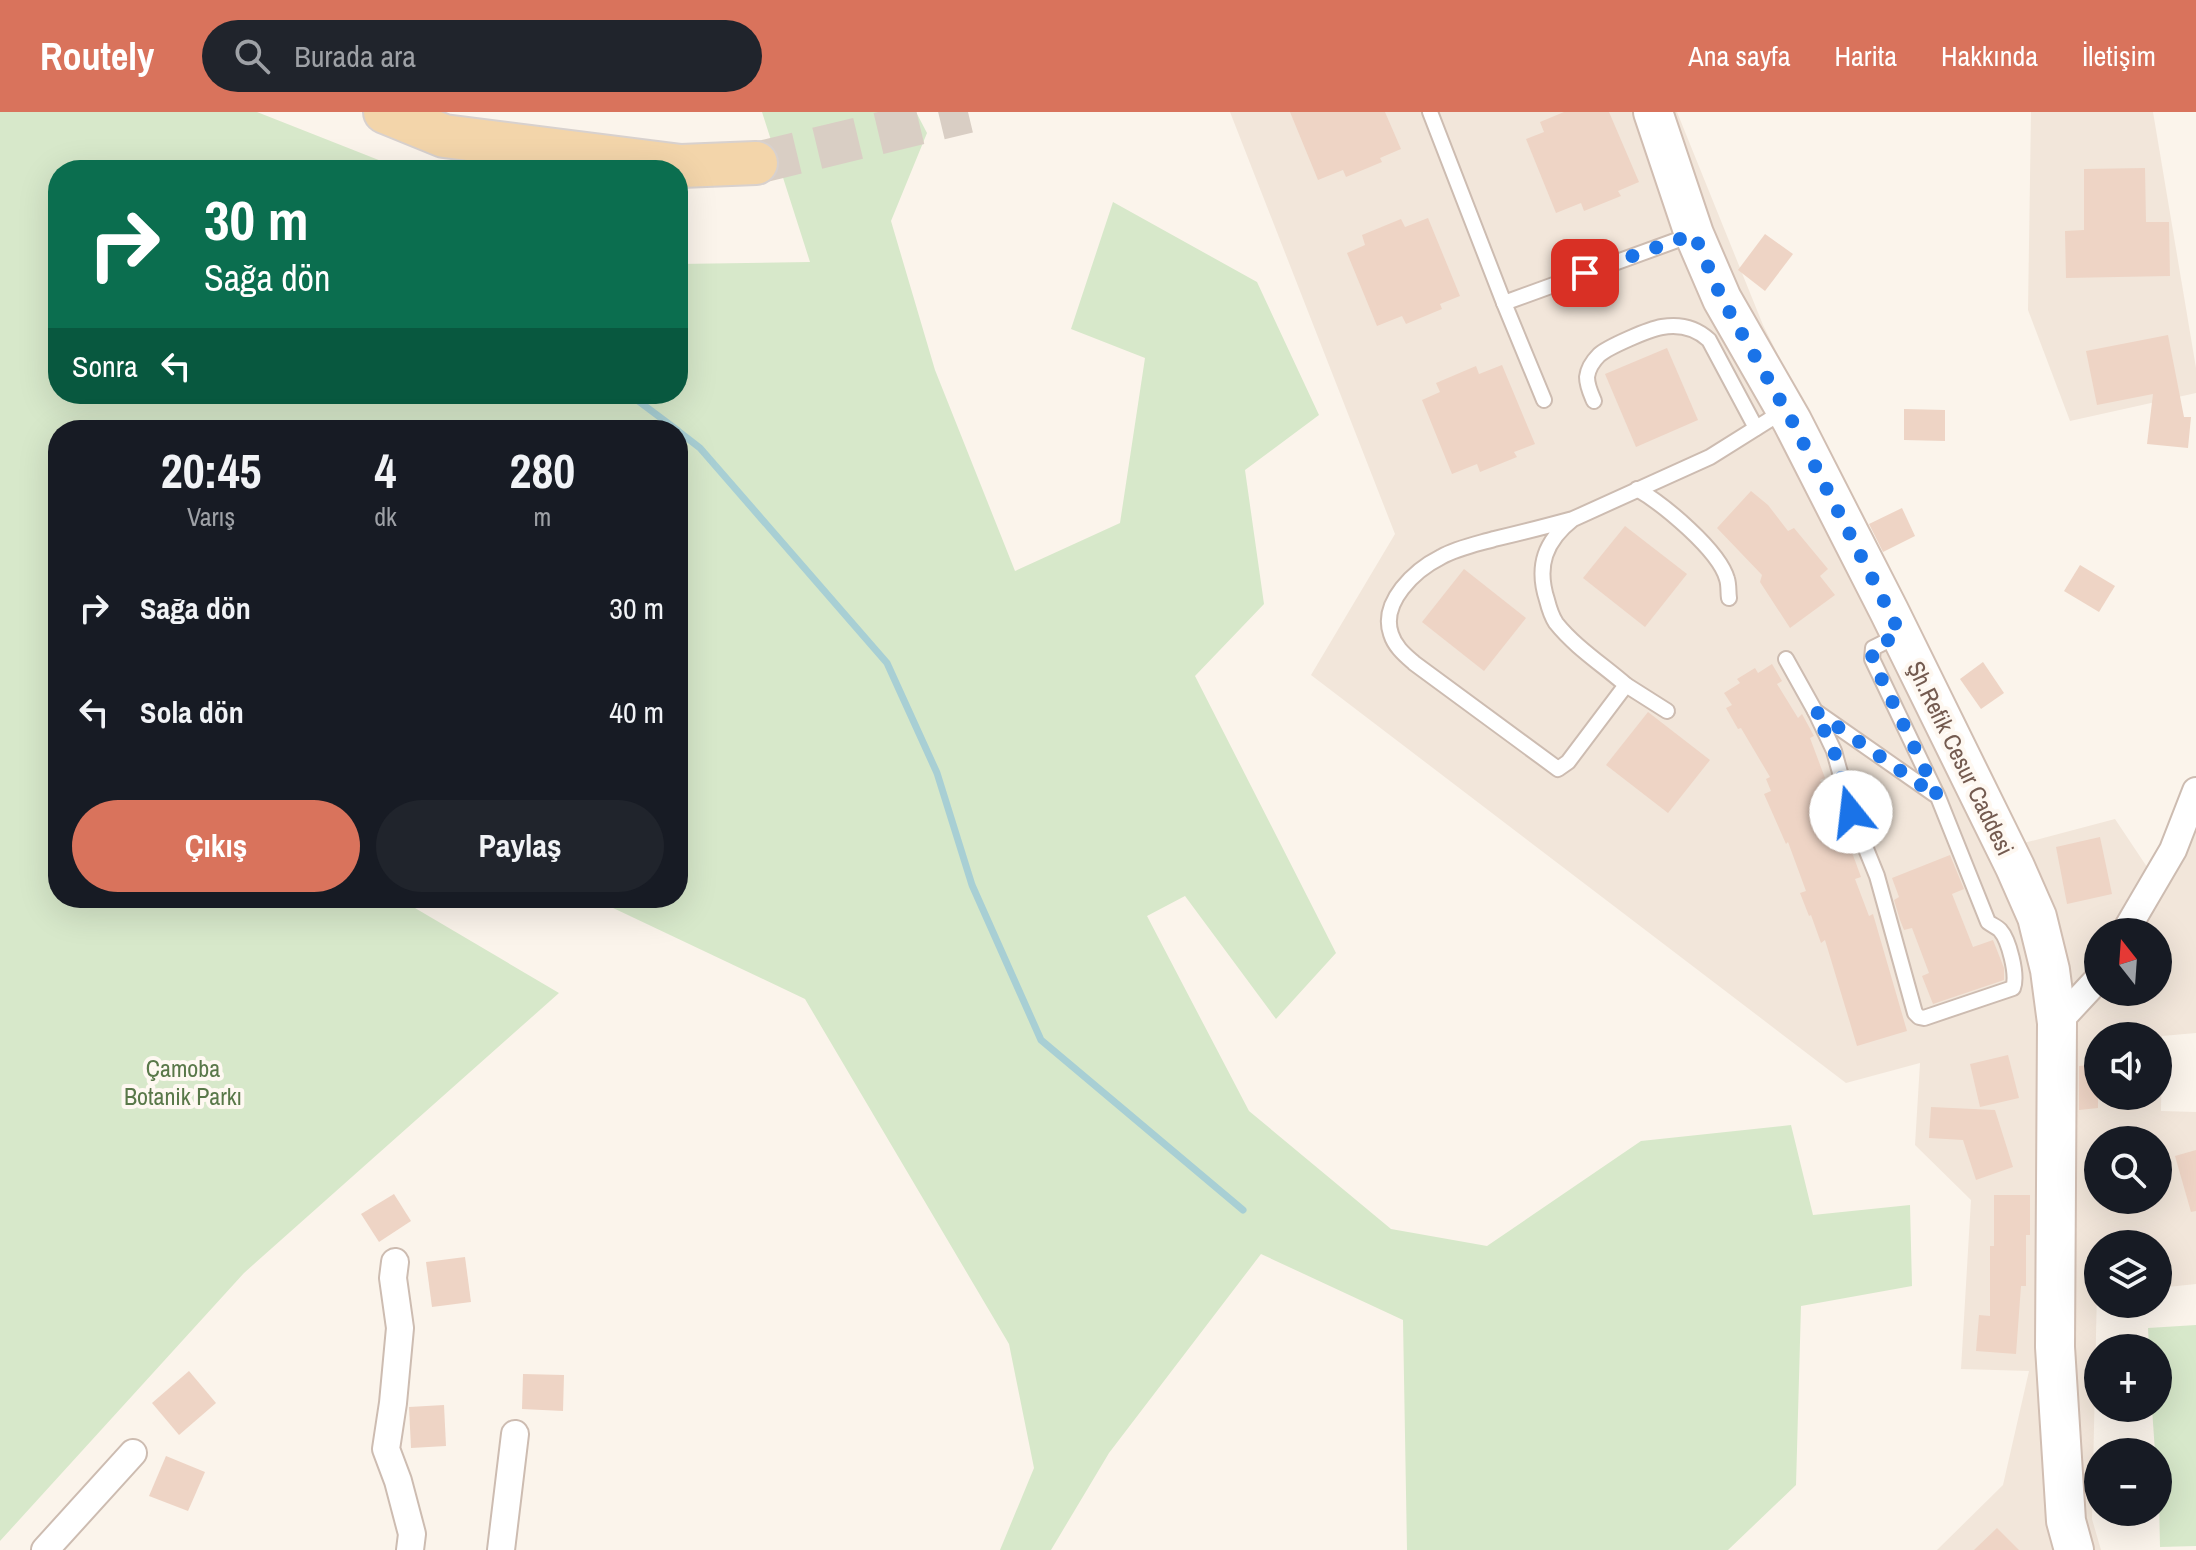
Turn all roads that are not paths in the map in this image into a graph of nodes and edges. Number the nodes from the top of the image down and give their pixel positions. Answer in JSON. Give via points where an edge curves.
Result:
{"nodes":[{"id":1,"x":385,"y":112,"type":"edge"},
{"id":2,"x":1430,"y":112,"type":"edge"},
{"id":3,"x":1653,"y":112,"type":"edge"},
{"id":4,"x":634,"y":160,"type":"edge"},
{"id":5,"x":756,"y":163,"type":"tunnel mouth"},
{"id":6,"x":688,"y":166,"type":"edge"},
{"id":7,"x":1694,"y":234,"type":"junction"},
{"id":8,"x":1504,"y":303,"type":"junction"},
{"id":9,"x":1544,"y":400,"type":"dead end"},
{"id":10,"x":1594,"y":401,"type":"dead end"},
{"id":11,"x":1771,"y":419,"type":"junction"},
{"id":12,"x":1637,"y":489,"type":"junction"},
{"id":13,"x":1573,"y":519,"type":"junction"},
{"id":14,"x":1729,"y":598,"type":"dead end"},
{"id":15,"x":1900,"y":634,"type":"junction"},
{"id":16,"x":1786,"y":659,"type":"dead end"},
{"id":17,"x":1626,"y":685,"type":"junction"},
{"id":18,"x":1667,"y":711,"type":"dead end"},
{"id":19,"x":1815,"y":711,"type":"junction"},
{"id":20,"x":2196,"y":791,"type":"edge"},
{"id":21,"x":1938,"y":797,"type":"junction"},
{"id":22,"x":2133,"y":918,"type":"edge"},
{"id":23,"x":2084,"y":994,"type":"edge"},
{"id":24,"x":2057,"y":1023,"type":"junction"},
{"id":25,"x":395,"y":1262,"type":"dead end"},
{"id":26,"x":515,"y":1434,"type":"dead end"},
{"id":27,"x":133,"y":1453,"type":"dead end"},
{"id":28,"x":45,"y":1550,"type":"edge"},
{"id":29,"x":410,"y":1550,"type":"edge"},
{"id":30,"x":501,"y":1550,"type":"edge"},
{"id":31,"x":2074,"y":1550,"type":"edge"}],
"edges":[{"from":1,"to":4,"type":"main road","via":[[444,136]]},
{"from":2,"to":8,"type":"lane"},
{"from":3,"to":7,"type":"street","name":"Şh.Refik Cesur Caddesi"},
{"from":5,"to":6,"type":"main road"},
{"from":7,"to":8,"type":"lane"},
{"from":7,"to":11,"type":"street","name":"Şh.Refik Cesur Caddesi"},
{"from":8,"to":9,"type":"lane"},
{"from":10,"to":11,"type":"lane","via":[[1587,376],[1601,353],[1663,327],[1683,327],[1709,340]]},
{"from":11,"to":12,"type":"lane","via":[[1710,457]]},
{"from":11,"to":15,"type":"street","name":"Şh.Refik Cesur Caddesi"},
{"from":12,"to":13,"type":"lane"},
{"from":12,"to":14,"type":"lane","via":[[1685,525],[1719,563]]},
{"from":13,"to":17,"type":"lane","via":[[1558,530],[1546,553],[1541,575],[1546,598],[1554,620],[1574,642]]},
{"from":13,"to":17,"type":"lane","via":[[1441,556],[1399,592],[1389,631],[1414,663],[1558,769]]},
{"from":15,"to":21,"type":"lane","via":[[1873,648],[1872,659]]},
{"from":15,"to":24,"type":"street","name":"Şh.Refik Cesur Caddesi","via":[[2037,917]]},
{"from":16,"to":19,"type":"lane"},
{"from":17,"to":18,"type":"lane"},
{"from":19,"to":21,"type":"lane"},
{"from":19,"to":21,"type":"lane","via":[[1877,876],[1915,1013],[1924,1018],[2013,988],[2016,979],[2001,931],[1988,922]]},
{"from":20,"to":22,"type":"street","via":[[2173,850]]},
{"from":23,"to":24,"type":"street"},
{"from":24,"to":31,"type":"street","name":"Şh.Refik Cesur Caddesi","via":[[2055,1347],[2066,1521]]},
{"from":25,"to":29,"type":"street","via":[[400,1328],[386,1449],[412,1534]]},
{"from":26,"to":30,"type":"street"},
{"from":27,"to":28,"type":"street"}]}
